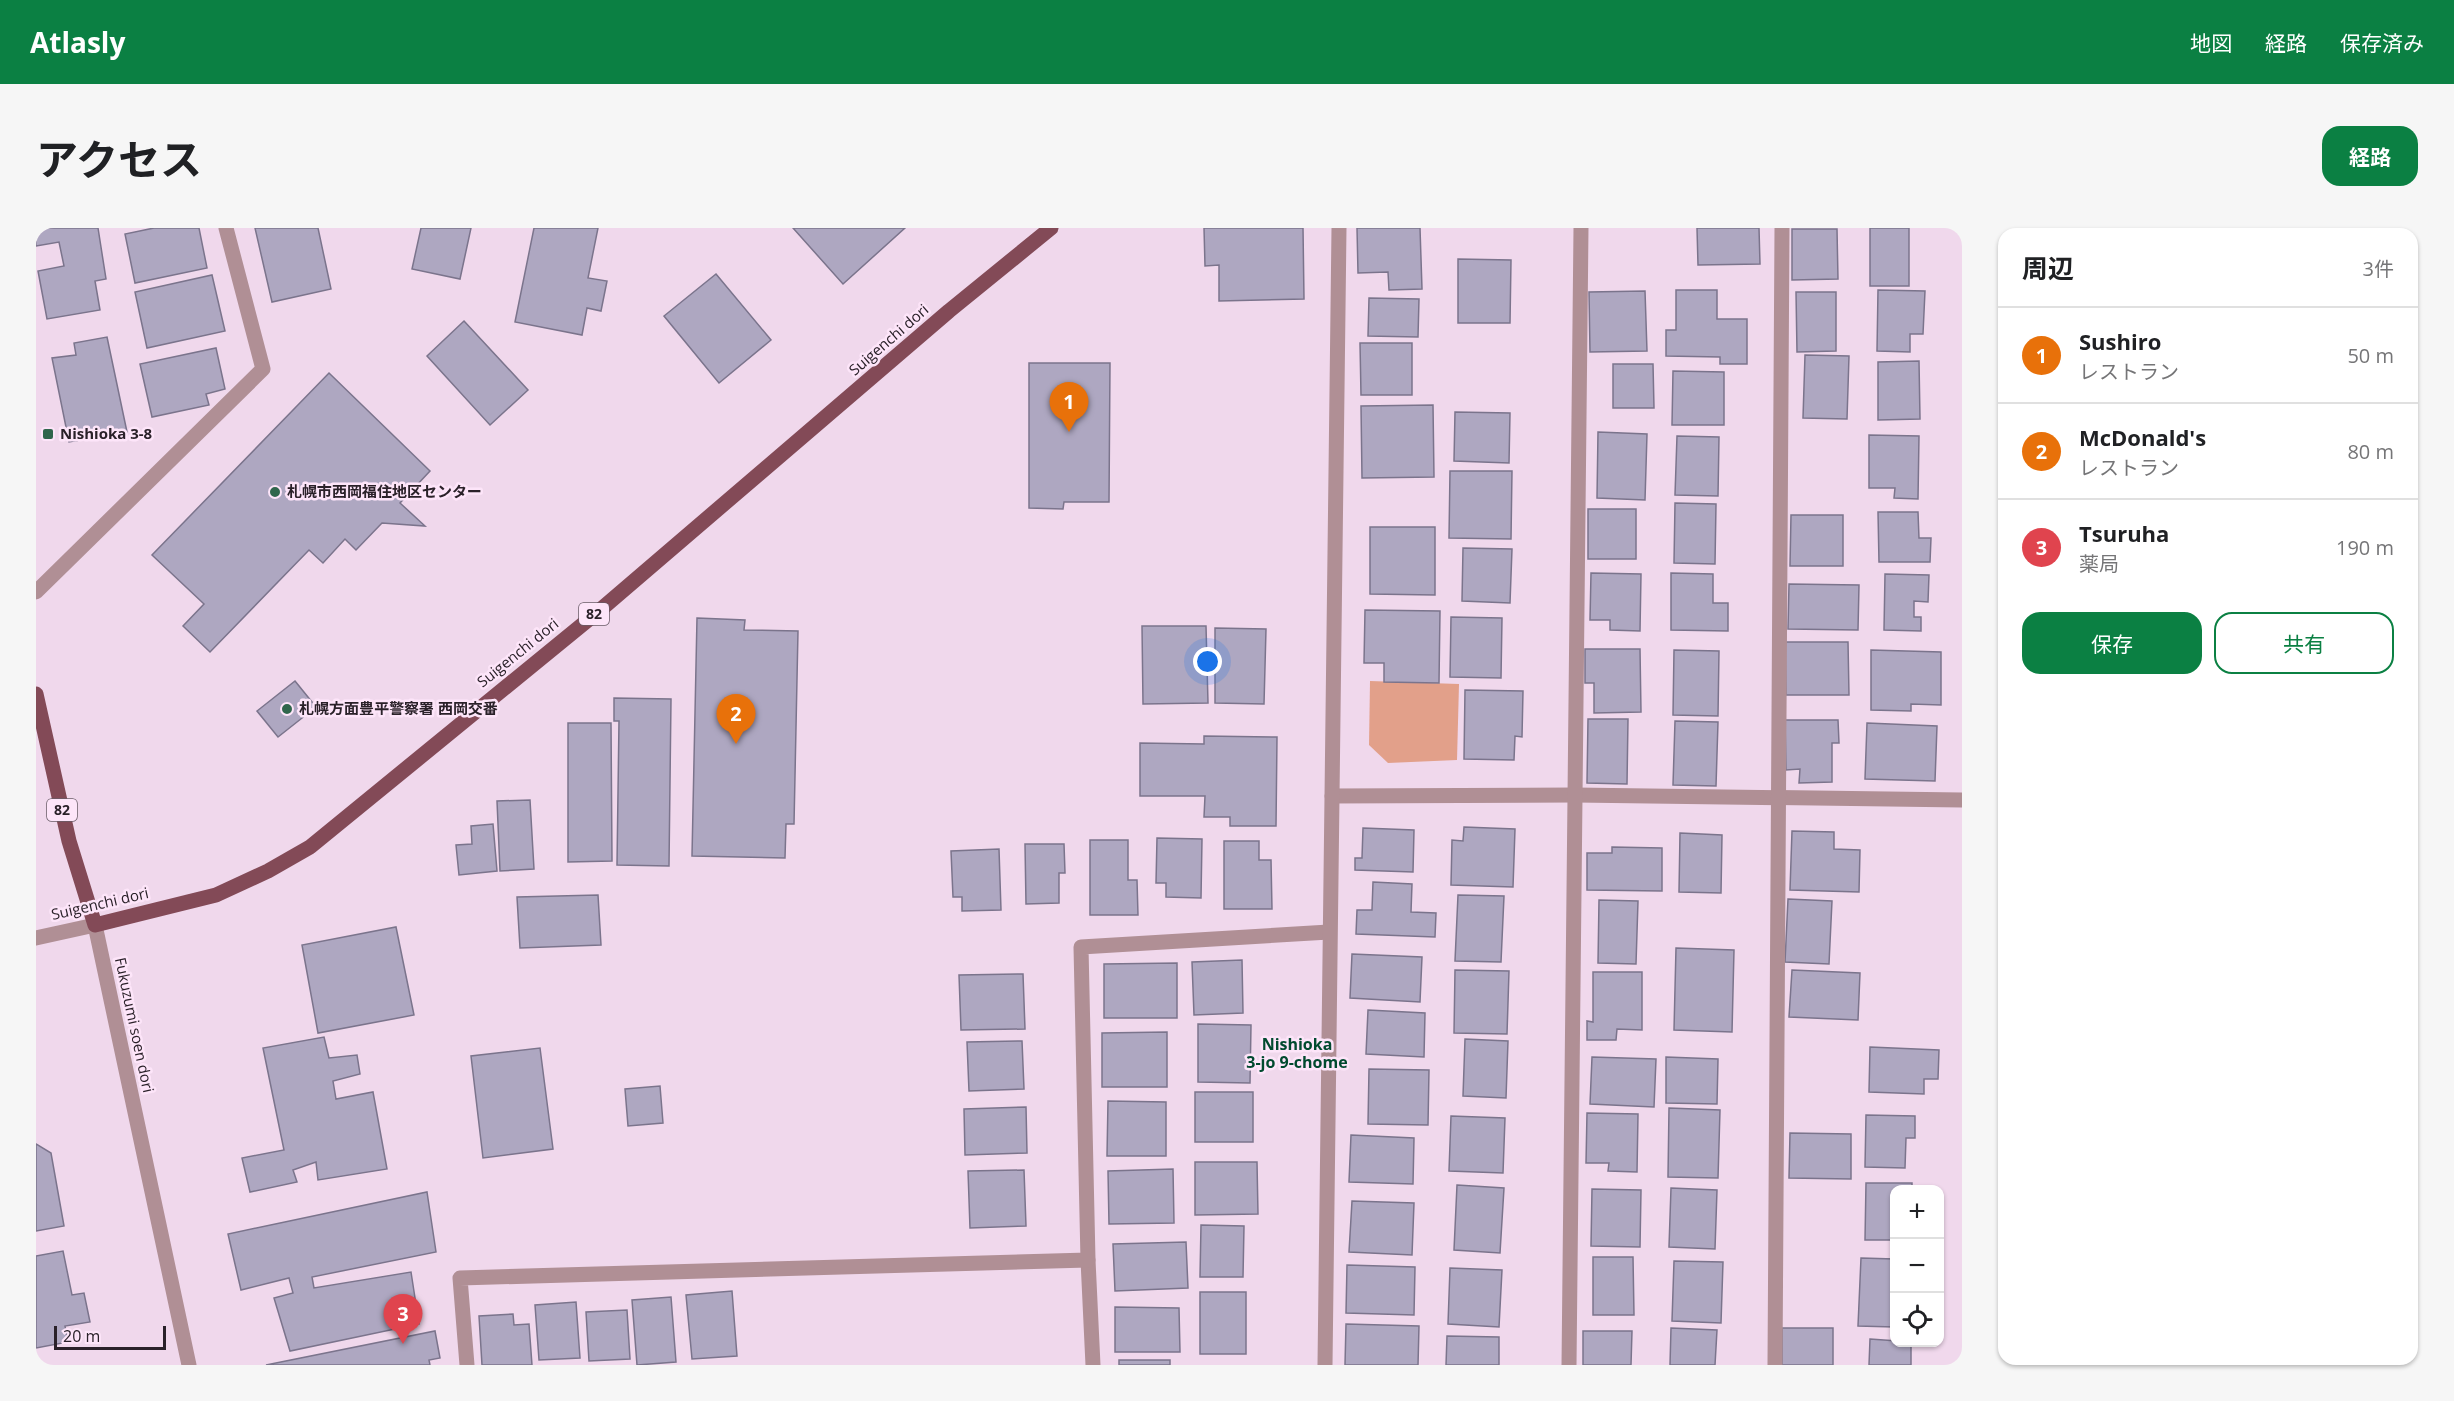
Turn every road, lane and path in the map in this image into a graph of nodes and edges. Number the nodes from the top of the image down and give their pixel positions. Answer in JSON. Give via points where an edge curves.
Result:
{"nodes":[{"id":1,"x":226,"y":228,"type":"edge"},
{"id":2,"x":1051,"y":228,"type":"edge"},
{"id":3,"x":1339,"y":228,"type":"edge"},
{"id":4,"x":1581,"y":228,"type":"edge"},
{"id":5,"x":1782,"y":228,"type":"edge"},
{"id":6,"x":36,"y":592,"type":"edge"},
{"id":7,"x":36,"y":694,"type":"edge"},
{"id":8,"x":1575,"y":795,"type":"junction"},
{"id":9,"x":1332,"y":796,"type":"junction"},
{"id":10,"x":1778,"y":798,"type":"junction"},
{"id":11,"x":1962,"y":800,"type":"edge"},
{"id":12,"x":95,"y":925,"type":"junction"},
{"id":13,"x":1329,"y":932,"type":"junction"},
{"id":14,"x":36,"y":938,"type":"edge"},
{"id":15,"x":1088,"y":1260,"type":"junction"},
{"id":16,"x":189,"y":1365,"type":"edge"},
{"id":17,"x":467,"y":1365,"type":"edge"},
{"id":18,"x":1093,"y":1365,"type":"edge"},
{"id":19,"x":1325,"y":1365,"type":"edge"},
{"id":20,"x":1569,"y":1365,"type":"edge"},
{"id":21,"x":1775,"y":1365,"type":"edge"}],
"edges":[{"from":1,"to":6,"type":"street","via":[[263,369]]},
{"from":2,"to":12,"type":"main road","name":"Suigenchi dori","number":"82","via":[[599,610],[310,847],[216,895]]},
{"from":3,"to":9,"type":"street"},
{"from":4,"to":8,"type":"street"},
{"from":5,"to":10,"type":"street"},
{"from":7,"to":12,"type":"main road","name":"Fukuzumi soen dori","number":"82","via":[[69,841]]},
{"from":8,"to":9,"type":"street"},
{"from":8,"to":10,"type":"street"},
{"from":8,"to":20,"type":"street"},
{"from":9,"to":13,"type":"street"},
{"from":10,"to":11,"type":"street"},
{"from":10,"to":21,"type":"street"},
{"from":12,"to":14,"type":"street","name":"Suigenchi dori"},
{"from":12,"to":16,"type":"street","name":"Fukuzumi soen dori"},
{"from":13,"to":15,"type":"street","via":[[1081,947]]},
{"from":13,"to":19,"type":"street"},
{"from":15,"to":17,"type":"street","via":[[460,1278]]},
{"from":15,"to":18,"type":"street"}]}
